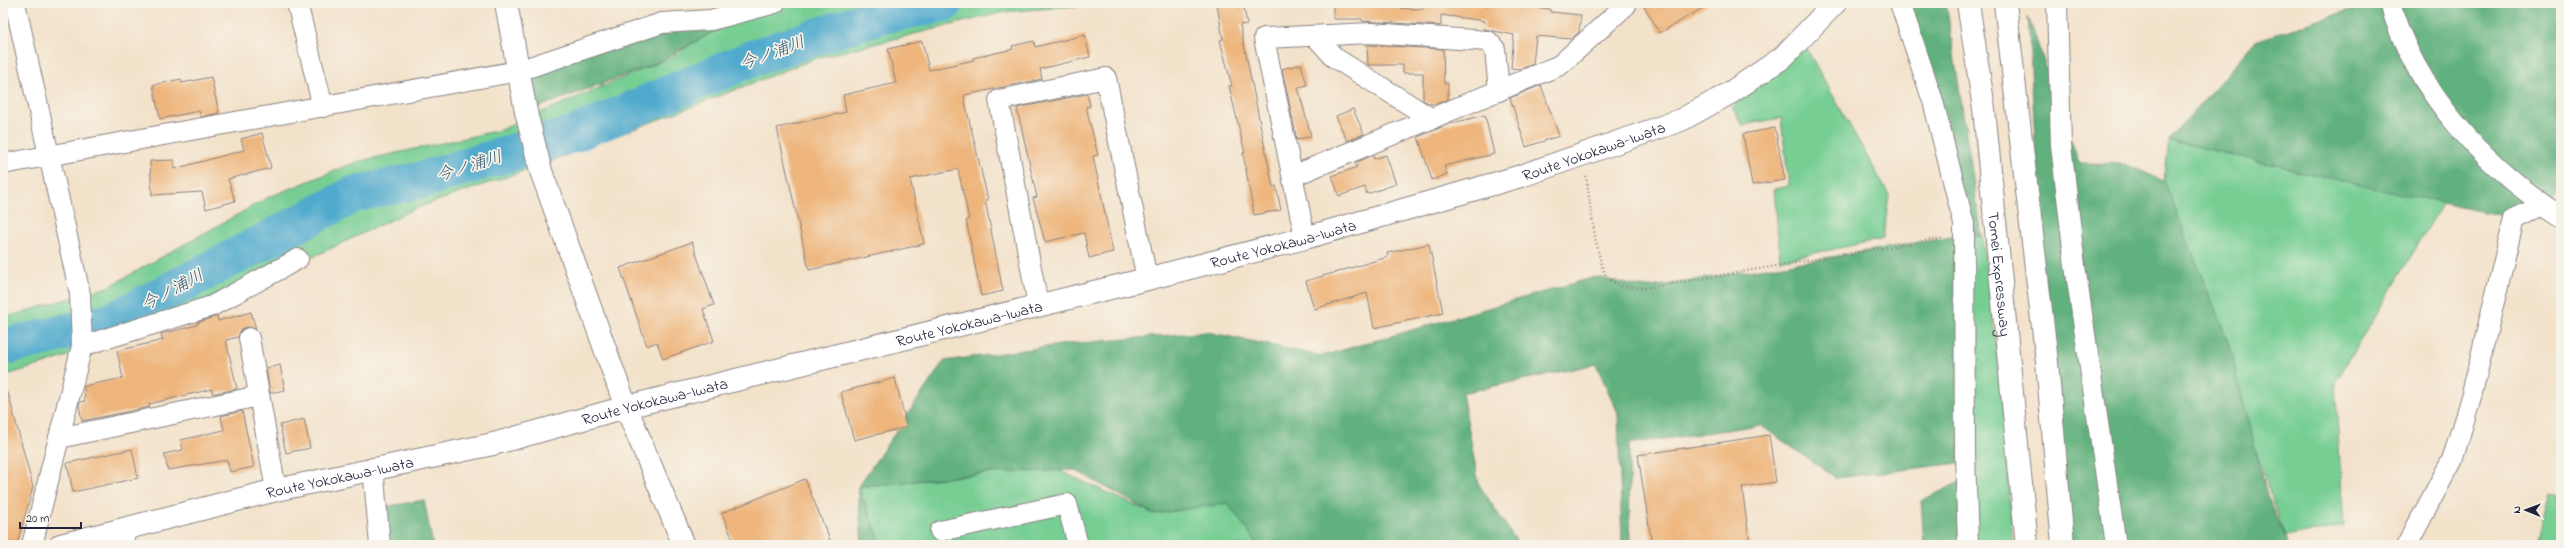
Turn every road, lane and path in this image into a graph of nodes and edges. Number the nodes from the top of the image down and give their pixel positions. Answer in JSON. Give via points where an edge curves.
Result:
{"nodes":[{"id":1,"x":15,"y":3,"type":"edge"},
{"id":2,"x":297,"y":3,"type":"edge"},
{"id":3,"x":506,"y":3,"type":"edge"},
{"id":4,"x":775,"y":3,"type":"edge"},
{"id":5,"x":1835,"y":3,"type":"edge"},
{"id":6,"x":1900,"y":3,"type":"edge"},
{"id":7,"x":1968,"y":3,"type":"edge"},
{"id":8,"x":2005,"y":3,"type":"edge"},
{"id":9,"x":2057,"y":3,"type":"edge"},
{"id":10,"x":2390,"y":3,"type":"edge"},
{"id":11,"x":1626,"y":5,"type":"dead end"},
{"id":12,"x":1315,"y":36,"type":"junction"},
{"id":13,"x":518,"y":71,"type":"junction"},
{"id":14,"x":1499,"y":91,"type":"junction"},
{"id":15,"x":324,"y":107,"type":"junction"},
{"id":16,"x":1432,"y":119,"type":"junction"},
{"id":17,"x":50,"y":155,"type":"junction"},
{"id":18,"x":1582,"y":155,"type":"junction"},
{"id":19,"x":3,"y":164,"type":"edge"},
{"id":20,"x":1292,"y":176,"type":"junction"},
{"id":21,"x":2544,"y":205,"type":"junction"},
{"id":22,"x":2561,"y":216,"type":"edge"},
{"id":23,"x":1964,"y":235,"type":"junction"},
{"id":24,"x":1305,"y":238,"type":"junction"},
{"id":25,"x":298,"y":260,"type":"dead end"},
{"id":26,"x":1147,"y":279,"type":"junction"},
{"id":27,"x":1038,"y":305,"type":"junction"},
{"id":28,"x":249,"y":338,"type":"dead end"},
{"id":29,"x":82,"y":346,"type":"junction"},
{"id":30,"x":259,"y":396,"type":"junction"},
{"id":31,"x":626,"y":407,"type":"junction"},
{"id":32,"x":59,"y":438,"type":"junction"},
{"id":33,"x":373,"y":468,"type":"junction"},
{"id":34,"x":276,"y":490,"type":"junction"},
{"id":35,"x":940,"y":531,"type":"dead end"},
{"id":36,"x":130,"y":536,"type":"edge"},
{"id":37,"x":32,"y":545,"type":"edge"},
{"id":38,"x":60,"y":545,"type":"edge"},
{"id":39,"x":380,"y":545,"type":"edge"},
{"id":40,"x":684,"y":545,"type":"edge"},
{"id":41,"x":1078,"y":545,"type":"edge"},
{"id":42,"x":1968,"y":545,"type":"edge"},
{"id":43,"x":2027,"y":545,"type":"edge"},
{"id":44,"x":2063,"y":545,"type":"edge"},
{"id":45,"x":2116,"y":545,"type":"edge"},
{"id":46,"x":2407,"y":545,"type":"edge"}],
"edges":[{"from":1,"to":17,"type":"street"},
{"from":2,"to":15,"type":"street"},
{"from":3,"to":13,"type":"main road"},
{"from":4,"to":13,"type":"street","via":[[711,20],[662,23]]},
{"from":5,"to":18,"type":"main road","name":"Route Yokokawa-Iwata","via":[[1782,58],[1730,93],[1681,120]]},
{"from":6,"to":23,"type":"street","via":[[1933,101],[1964,224]]},
{"from":7,"to":43,"type":"main road","name":"Tomei Expressway","via":[[1984,109]]},
{"from":8,"to":44,"type":"main road","via":[[2047,362]]},
{"from":9,"to":45,"type":"street","via":[[2061,145],[2075,266]]},
{"from":10,"to":21,"type":"street","via":[[2422,75],[2462,132],[2497,168]]},
{"from":11,"to":14,"type":"street","via":[[1560,65]]},
{"from":12,"to":14,"type":"street","via":[[1371,33],[1488,42],[1495,49]]},
{"from":12,"to":16,"type":"street","via":[[1335,58]]},
{"from":12,"to":20,"type":"street","via":[[1264,38]]},
{"from":13,"to":15,"type":"street"},
{"from":13,"to":31,"type":"main road","via":[[541,170]]},
{"from":14,"to":16,"type":"street"},
{"from":15,"to":17,"type":"street"},
{"from":16,"to":20,"type":"street"},
{"from":17,"to":19,"type":"street"},
{"from":17,"to":29,"type":"street","via":[[80,294]]},
{"from":18,"to":23,"type":"path","via":[[1600,261],[1607,277],[1621,286],[1646,288]]},
{"from":18,"to":24,"type":"main road","name":"Route Yokokawa-Iwata","via":[[1521,176]]},
{"from":20,"to":24,"type":"street"},
{"from":21,"to":22,"type":"street"},
{"from":21,"to":46,"type":"street","via":[[2514,219],[2472,393],[2453,458]]},
{"from":23,"to":42,"type":"street"},
{"from":24,"to":26,"type":"main road","name":"Route Yokokawa-Iwata"},
{"from":25,"to":29,"type":"street","via":[[212,306]]},
{"from":26,"to":27,"type":"main road","name":"Route Yokokawa-Iwata"},
{"from":26,"to":27,"type":"street","via":[[1106,78],[999,100]]},
{"from":27,"to":31,"type":"main road","name":"Route Yokokawa-Iwata"},
{"from":28,"to":30,"type":"street"},
{"from":29,"to":32,"type":"street"},
{"from":30,"to":32,"type":"street"},
{"from":30,"to":34,"type":"street"},
{"from":31,"to":33,"type":"main road","name":"Route Yokokawa-Iwata","via":[[493,444]]},
{"from":31,"to":40,"type":"main road"},
{"from":32,"to":37,"type":"street"},
{"from":33,"to":34,"type":"main road","name":"Route Yokokawa-Iwata"},
{"from":33,"to":39,"type":"street"},
{"from":34,"to":36,"type":"main road","name":"Route Yokokawa-Iwata"},
{"from":35,"to":41,"type":"street","via":[[1067,504]]},
{"from":36,"to":38,"type":"main road","name":"Route Yokokawa-Iwata"}]}
